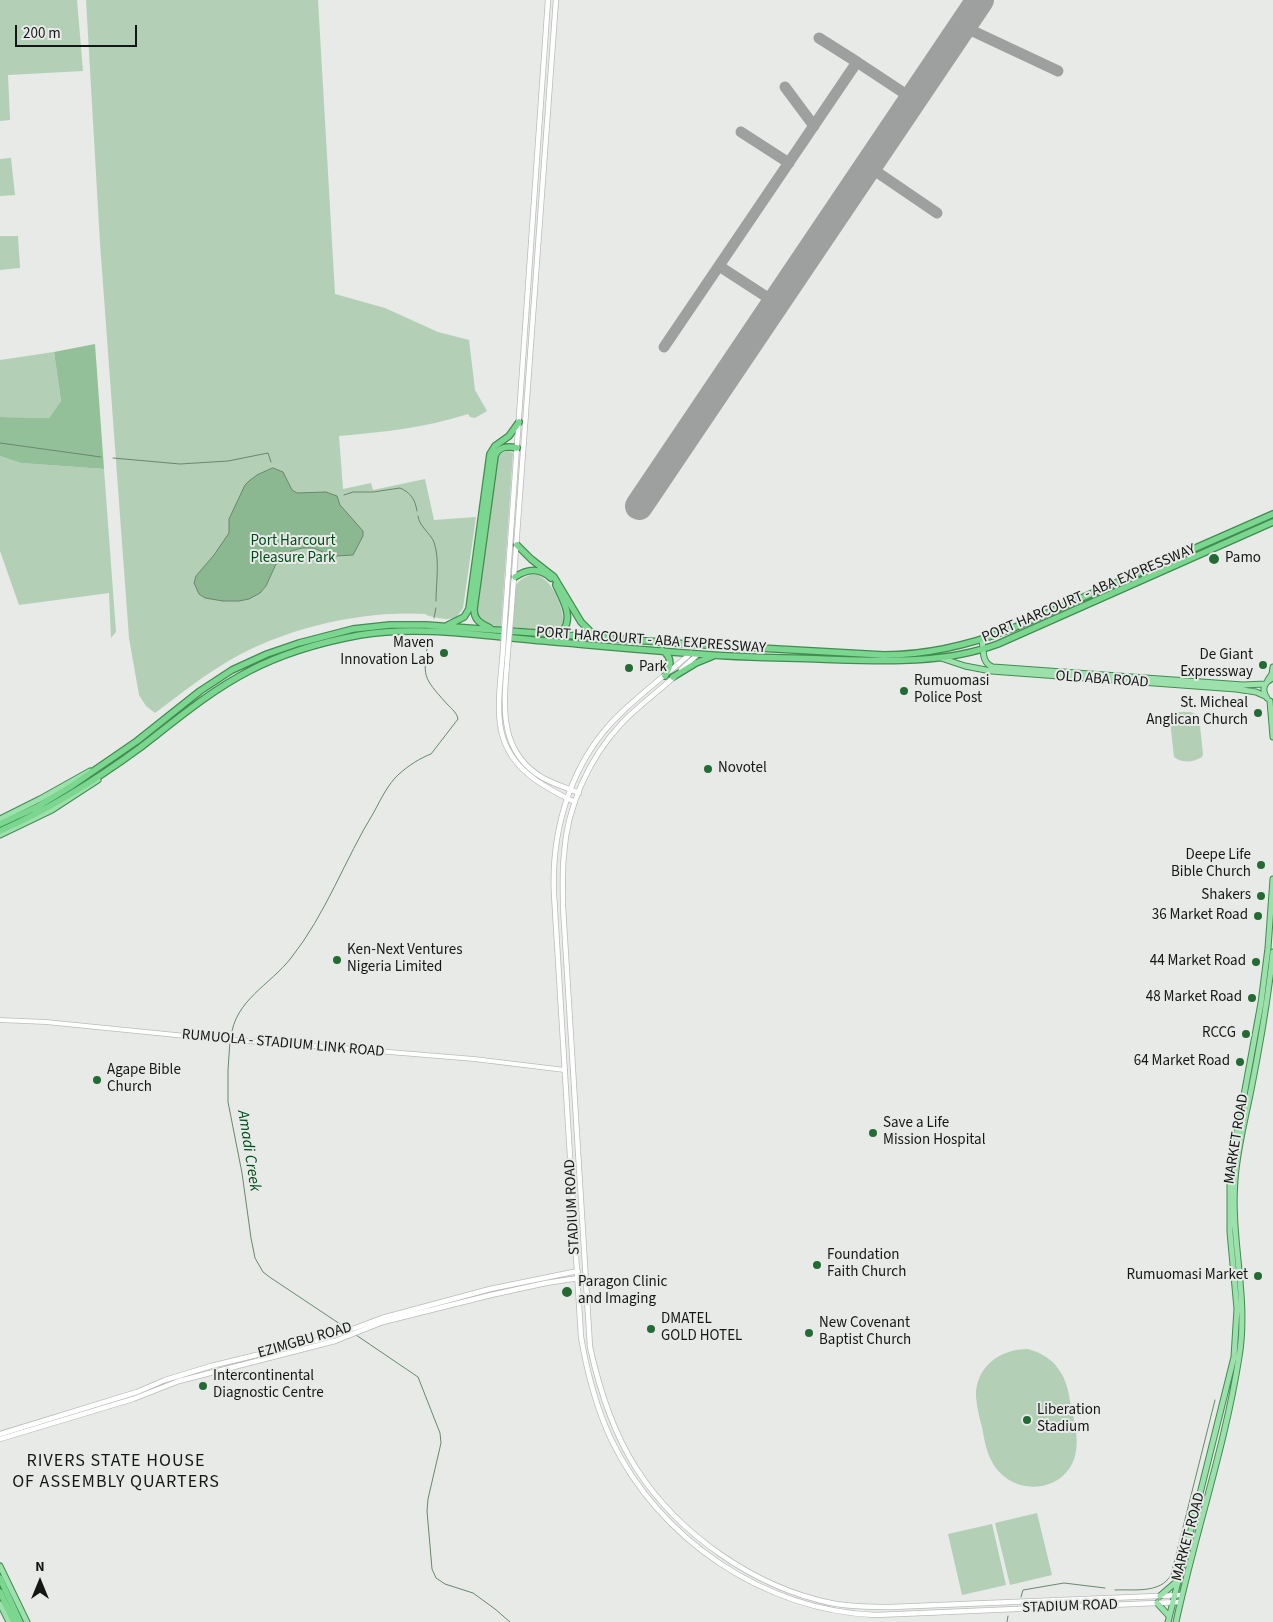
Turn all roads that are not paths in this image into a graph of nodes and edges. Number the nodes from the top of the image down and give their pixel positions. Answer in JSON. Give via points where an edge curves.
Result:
{"nodes":[{"id":1,"x":548,"y":0,"type":"edge"},
{"id":2,"x":556,"y":0,"type":"edge"},
{"id":3,"x":519,"y":422,"type":"junction"},
{"id":4,"x":517,"y":448,"type":"junction"},
{"id":5,"x":1273,"y":514,"type":"edge"},
{"id":6,"x":1273,"y":522,"type":"edge"},
{"id":7,"x":517,"y":545,"type":"junction"},
{"id":8,"x":514,"y":577,"type":"junction"},
{"id":9,"x":508,"y":617,"type":"junction"},
{"id":10,"x":443,"y":626,"type":"junction"},
{"id":11,"x":494,"y":630,"type":"junction"},
{"id":12,"x":552,"y":634,"type":"junction"},
{"id":13,"x":596,"y":637,"type":"junction"},
{"id":14,"x":982,"y":640,"type":"junction"},
{"id":15,"x":506,"y":649,"type":"junction"},
{"id":16,"x":984,"y":649,"type":"junction"},
{"id":17,"x":662,"y":650,"type":"junction"},
{"id":18,"x":694,"y":653,"type":"junction"},
{"id":19,"x":715,"y":655,"type":"junction"},
{"id":20,"x":940,"y":658,"type":"junction"},
{"id":21,"x":1273,"y":667,"type":"edge"},
{"id":22,"x":664,"y":676,"type":"junction"},
{"id":23,"x":673,"y":677,"type":"junction"},
{"id":24,"x":1269,"y":681,"type":"edge"},
{"id":25,"x":1265,"y":696,"type":"junction"},
{"id":26,"x":1272,"y":701,"type":"edge"},
{"id":27,"x":1273,"y":737,"type":"edge"},
{"id":28,"x":99,"y":766,"type":"junction"},
{"id":29,"x":112,"y":767,"type":"junction"},
{"id":30,"x":570,"y":790,"type":"junction"},
{"id":31,"x":578,"y":793,"type":"junction"},
{"id":32,"x":567,"y":798,"type":"junction"},
{"id":33,"x":575,"y":802,"type":"junction"},
{"id":34,"x":51,"y":803,"type":"junction"},
{"id":35,"x":0,"y":819,"type":"edge"},
{"id":36,"x":0,"y":824,"type":"edge"},
{"id":37,"x":0,"y":831,"type":"edge"},
{"id":38,"x":0,"y":835,"type":"edge"},
{"id":39,"x":1273,"y":879,"type":"edge"},
{"id":40,"x":1273,"y":952,"type":"edge"},
{"id":41,"x":0,"y":1020,"type":"edge"},
{"id":42,"x":565,"y":1070,"type":"junction"},
{"id":43,"x":584,"y":1270,"type":"junction"},
{"id":44,"x":577,"y":1271,"type":"junction"},
{"id":45,"x":577,"y":1277,"type":"junction"},
{"id":46,"x":585,"y":1277,"type":"junction"},
{"id":47,"x":360,"y":1328,"type":"junction"},
{"id":48,"x":346,"y":1335,"type":"junction"},
{"id":49,"x":0,"y":1434,"type":"edge"},
{"id":50,"x":0,"y":1439,"type":"edge"},
{"id":51,"x":0,"y":1566,"type":"edge"},
{"id":52,"x":0,"y":1578,"type":"edge"},
{"id":53,"x":1177,"y":1581,"type":"junction"},
{"id":54,"x":0,"y":1592,"type":"edge"},
{"id":55,"x":800,"y":1594,"type":"junction"},
{"id":56,"x":1174,"y":1595,"type":"junction"},
{"id":57,"x":1182,"y":1595,"type":"junction"},
{"id":58,"x":1160,"y":1596,"type":"junction"},
{"id":59,"x":798,"y":1602,"type":"junction"},
{"id":60,"x":1180,"y":1602,"type":"junction"},
{"id":61,"x":1156,"y":1603,"type":"junction"},
{"id":62,"x":1172,"y":1603,"type":"junction"},
{"id":63,"x":0,"y":1604,"type":"edge"},
{"id":64,"x":1168,"y":1619,"type":"edge"},
{"id":65,"x":9,"y":1622,"type":"edge"},
{"id":66,"x":14,"y":1622,"type":"edge"},
{"id":67,"x":20,"y":1622,"type":"edge"},
{"id":68,"x":27,"y":1622,"type":"edge"},
{"id":69,"x":1176,"y":1622,"type":"edge"}],
"edges":[{"from":1,"to":3,"type":"main road"},
{"from":2,"to":7,"type":"main road"},
{"from":3,"to":4,"type":"main road"},
{"from":3,"to":10,"type":"highway","via":[[490,454],[467,614],[459,621]]},
{"from":4,"to":9,"type":"main road"},
{"from":4,"to":11,"type":"highway","via":[[503,448],[495,456],[474,603],[475,618]]},
{"from":5,"to":14,"type":"highway","name":"PORT HARCOURT - ABA EXPRESSWAY"},
{"from":6,"to":16,"type":"highway","name":"PORT HARCOURT - ABA EXPRESSWAY"},
{"from":7,"to":8,"type":"main road"},
{"from":7,"to":13,"type":"highway","via":[[554,577],[581,622]]},
{"from":8,"to":9,"type":"main road"},
{"from":8,"to":12,"type":"highway","via":[[537,570],[547,574],[556,586],[568,619],[564,630]]},
{"from":9,"to":15,"type":"main road","bridge":true},
{"from":10,"to":11,"type":"highway","name":"PORT HARCOURT - ABA EXPRESSWAY"},
{"from":10,"to":28,"type":"highway","name":"PORT HARCOURT - ABA EXPRESSWAY","via":[[390,625],[353,629],[311,638],[247,662],[216,680]]},
{"from":11,"to":12,"type":"highway","name":"PORT HARCOURT - ABA EXPRESSWAY"},
{"from":12,"to":13,"type":"highway","name":"PORT HARCOURT - ABA EXPRESSWAY"},
{"from":13,"to":14,"type":"highway","name":"PORT HARCOURT - ABA EXPRESSWAY","via":[[884,655],[924,653]]},
{"from":14,"to":16,"type":"main road","name":"OLD ABA ROAD"},
{"from":15,"to":30,"type":"main road","via":[[505,711],[512,745],[534,772]]},
{"from":15,"to":32,"type":"main road","via":[[499,716],[505,746],[521,769]]},
{"from":16,"to":20,"type":"highway","name":"PORT HARCOURT - ABA EXPRESSWAY"},
{"from":16,"to":24,"type":"main road","name":"OLD ABA ROAD","via":[[985,660],[993,667],[1243,685]]},
{"from":17,"to":18,"type":"highway","name":"PORT HARCOURT - ABA EXPRESSWAY"},
{"from":17,"to":22,"type":"highway","via":[[670,661]]},
{"from":17,"to":29,"type":"highway","name":"PORT HARCOURT - ABA EXPRESSWAY","via":[[426,632],[386,632],[351,637],[313,646],[250,671],[203,699]]},
{"from":18,"to":19,"type":"highway","name":"PORT HARCOURT - ABA EXPRESSWAY"},
{"from":18,"to":22,"type":"main road","name":"STADIUM ROAD"},
{"from":18,"to":23,"type":"main road","name":"STADIUM ROAD"},
{"from":19,"to":20,"type":"highway","name":"PORT HARCOURT - ABA EXPRESSWAY","via":[[885,662]]},
{"from":19,"to":23,"type":"highway"},
{"from":20,"to":25,"type":"main road","name":"OLD ABA ROAD","via":[[991,670],[1236,689]]},
{"from":21,"to":24,"type":"main road"},
{"from":22,"to":30,"type":"main road","name":"STADIUM ROAD","via":[[614,720],[590,753]]},
{"from":23,"to":31,"type":"main road","name":"STADIUM ROAD","via":[[620,725],[599,753]]},
{"from":24,"to":25,"type":"main road","via":[[1264,689]]},
{"from":25,"to":26,"type":"main road"},
{"from":26,"to":27,"type":"main road"},
{"from":28,"to":34,"type":"highway","name":"PORT HARCOURT - ABA EXPRESSWAY"},
{"from":28,"to":35,"type":"main road"},
{"from":29,"to":34,"type":"highway","name":"PORT HARCOURT - ABA EXPRESSWAY"},
{"from":29,"to":38,"type":"main road","via":[[60,805]]},
{"from":30,"to":31,"type":"main road"},
{"from":30,"to":32,"type":"main road","name":"STADIUM ROAD"},
{"from":31,"to":33,"type":"main road","name":"STADIUM ROAD"},
{"from":32,"to":33,"type":"main road"},
{"from":32,"to":42,"type":"main road","name":"STADIUM ROAD","via":[[555,844],[553,875]]},
{"from":33,"to":43,"type":"main road","name":"STADIUM ROAD","via":[[564,848],[563,898]]},
{"from":34,"to":36,"type":"highway"},
{"from":34,"to":37,"type":"highway"},
{"from":39,"to":53,"type":"main road","name":"MARKET ROAD","via":[[1261,1003],[1230,1171],[1230,1232],[1237,1309],[1234,1357]]},
{"from":40,"to":57,"type":"main road","name":"MARKET ROAD","via":[[1265,1016],[1235,1181],[1243,1309],[1240,1350],[1236,1378]]},
{"from":41,"to":42,"type":"street","name":"RUMUOLA - STADIUM LINK ROAD"},
{"from":42,"to":44,"type":"main road","name":"STADIUM ROAD"},
{"from":43,"to":44,"type":"main road","name":"EZIMGBU ROAD"},
{"from":43,"to":46,"type":"main road","name":"STADIUM ROAD"},
{"from":44,"to":45,"type":"main road","name":"STADIUM ROAD"},
{"from":44,"to":47,"type":"main road","name":"EZIMGBU ROAD","via":[[490,1289],[382,1318]]},
{"from":45,"to":46,"type":"main road","name":"EZIMGBU ROAD"},
{"from":45,"to":47,"type":"main road","name":"EZIMGBU ROAD"},
{"from":45,"to":59,"type":"main road","name":"STADIUM ROAD","via":[[586,1367],[611,1439],[626,1467],[642,1490],[683,1534],[712,1557],[775,1594]]},
{"from":46,"to":55,"type":"main road","name":"STADIUM ROAD","via":[[594,1364],[613,1423],[635,1467],[663,1503],[700,1538],[747,1570]]},
{"from":47,"to":48,"type":"main road","name":"EZIMGBU ROAD"},
{"from":48,"to":49,"type":"main road","name":"EZIMGBU ROAD","via":[[211,1366]]},
{"from":48,"to":50,"type":"main road","name":"EZIMGBU ROAD","via":[[179,1381],[133,1399]]},
{"from":51,"to":68,"type":"main road"},
{"from":52,"to":67,"type":"highway"},
{"from":53,"to":56,"type":"main road","name":"MARKET ROAD"},
{"from":53,"to":58,"type":"main road"},
{"from":54,"to":66,"type":"highway"},
{"from":55,"to":58,"type":"main road","name":"STADIUM ROAD","via":[[832,1603],[868,1607]]},
{"from":55,"to":59,"type":"main road"},
{"from":56,"to":57,"type":"main road","name":"STADIUM ROAD"},
{"from":56,"to":58,"type":"main road","name":"STADIUM ROAD"},
{"from":56,"to":62,"type":"main road","name":"MARKET ROAD"},
{"from":57,"to":60,"type":"main road","name":"MARKET ROAD"},
{"from":59,"to":61,"type":"main road","name":"STADIUM ROAD","via":[[832,1611],[876,1615]]},
{"from":60,"to":62,"type":"main road","name":"STADIUM ROAD"},
{"from":60,"to":69,"type":"main road","name":"MARKET ROAD"},
{"from":61,"to":62,"type":"main road","name":"STADIUM ROAD"},
{"from":61,"to":64,"type":"main road"},
{"from":62,"to":64,"type":"main road","name":"MARKET ROAD"},
{"from":63,"to":65,"type":"main road"}]}
